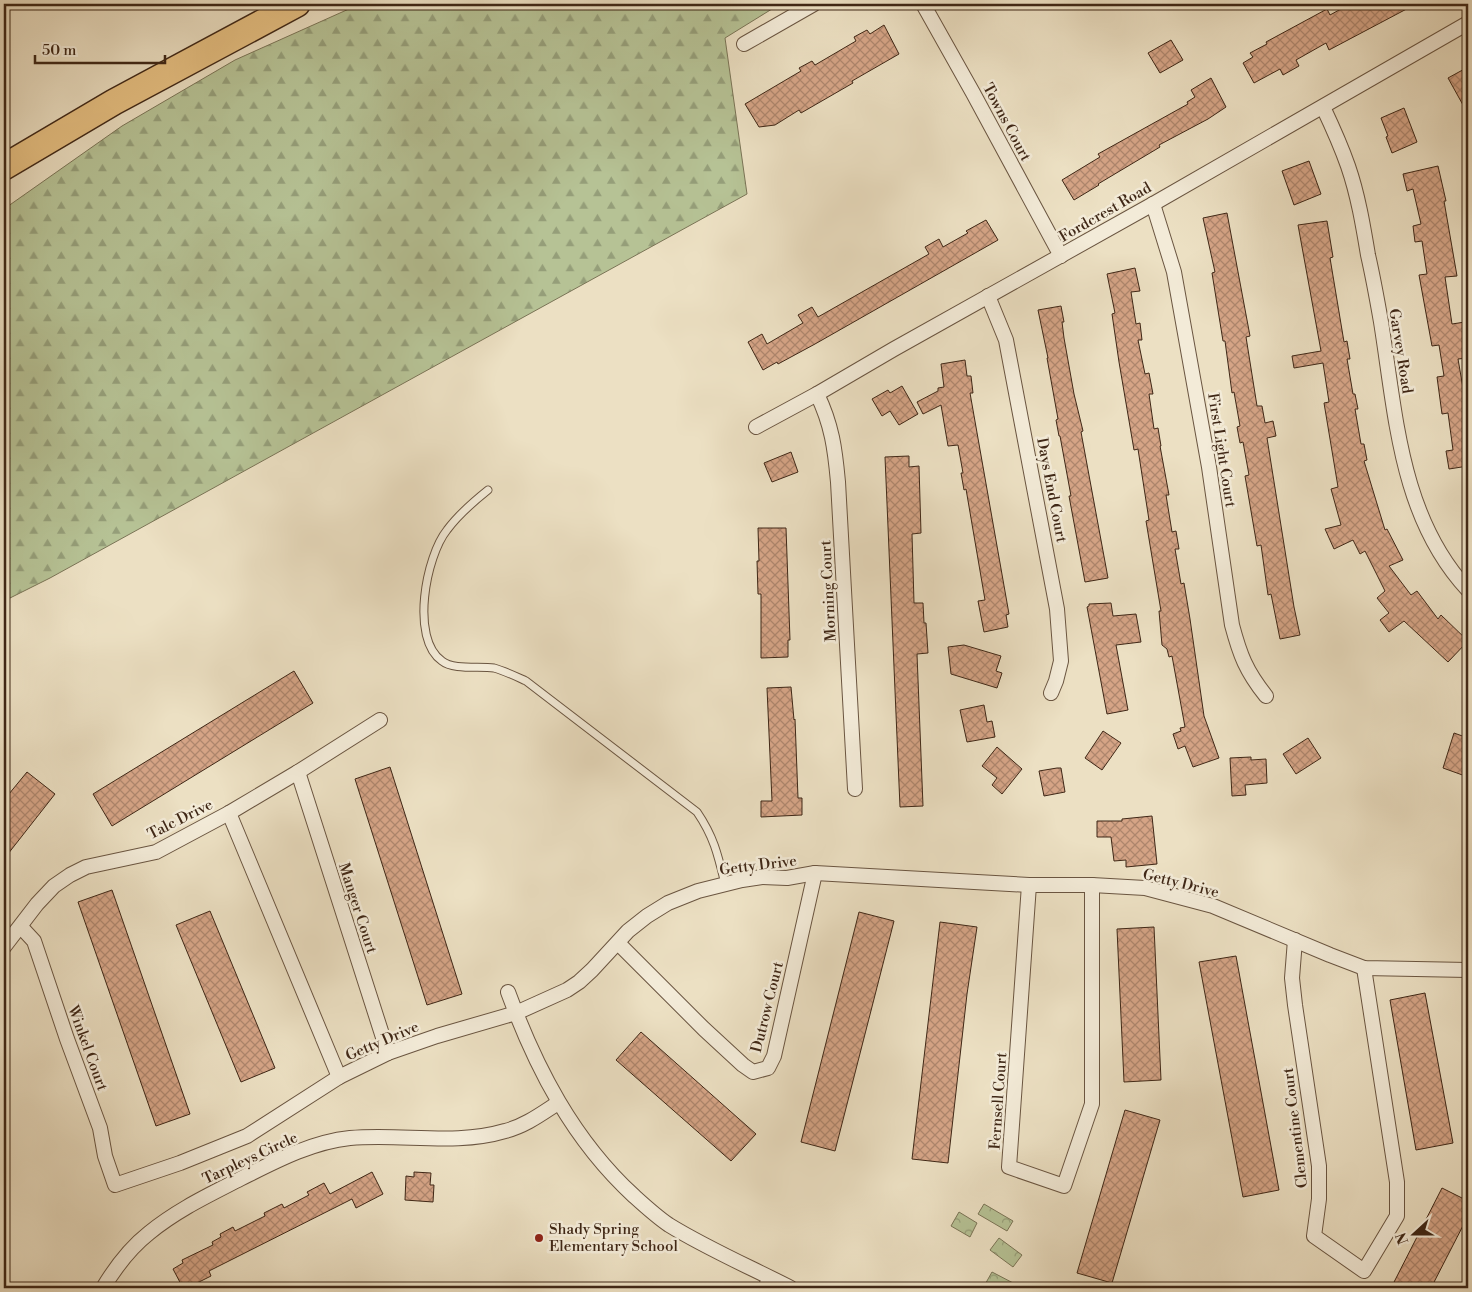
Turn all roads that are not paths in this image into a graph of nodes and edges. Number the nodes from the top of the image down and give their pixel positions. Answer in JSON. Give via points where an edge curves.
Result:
{"nodes":[{"id":1,"x":267,"y":4,"type":"edge"},
{"id":2,"x":297,"y":4,"type":"edge"},
{"id":3,"x":814,"y":4,"type":"edge"},
{"id":4,"x":923,"y":4,"type":"edge"},
{"id":5,"x":1468,"y":22,"type":"edge"},
{"id":6,"x":744,"y":44,"type":"dead end"},
{"id":7,"x":1323,"y":107,"type":"junction"},
{"id":8,"x":4,"y":150,"type":"edge"},
{"id":9,"x":4,"y":167,"type":"edge"},
{"id":10,"x":1153,"y":204,"type":"junction"},
{"id":11,"x":1061,"y":256,"type":"junction"},
{"id":12,"x":988,"y":296,"type":"junction"},
{"id":13,"x":817,"y":394,"type":"junction"},
{"id":14,"x":756,"y":427,"type":"dead end"},
{"id":15,"x":488,"y":490,"type":"dead end"},
{"id":16,"x":1468,"y":590,"type":"edge"},
{"id":17,"x":1051,"y":693,"type":"dead end"},
{"id":18,"x":1266,"y":696,"type":"dead end"},
{"id":19,"x":380,"y":720,"type":"dead end"},
{"id":20,"x":298,"y":772,"type":"junction"},
{"id":21,"x":855,"y":789,"type":"dead end"},
{"id":22,"x":229,"y":813,"type":"junction"},
{"id":23,"x":816,"y":873,"type":"junction"},
{"id":24,"x":725,"y":884,"type":"junction"},
{"id":25,"x":1029,"y":885,"type":"junction"},
{"id":26,"x":1092,"y":885,"type":"junction"},
{"id":27,"x":21,"y":927,"type":"junction"},
{"id":28,"x":1295,"y":940,"type":"junction"},
{"id":29,"x":618,"y":942,"type":"junction"},
{"id":30,"x":4,"y":947,"type":"edge"},
{"id":31,"x":1364,"y":968,"type":"junction"},
{"id":32,"x":1468,"y":970,"type":"edge"},
{"id":33,"x":508,"y":992,"type":"dead end"},
{"id":34,"x":516,"y":1013,"type":"junction"},
{"id":35,"x":388,"y":1053,"type":"junction"},
{"id":36,"x":339,"y":1077,"type":"junction"},
{"id":37,"x":558,"y":1103,"type":"junction"},
{"id":38,"x":115,"y":1185,"type":"joint"},
{"id":39,"x":764,"y":1282,"type":"edge"},
{"id":40,"x":103,"y":1288,"type":"edge"},
{"id":41,"x":790,"y":1288,"type":"edge"}],
"edges":[{"from":1,"to":8,"type":"highway"},
{"from":2,"to":9,"type":"highway","via":[[121,98]]},
{"from":3,"to":6,"type":"street"},
{"from":4,"to":11,"type":"street","name":"Towns Court"},
{"from":5,"to":7,"type":"street","name":"Fordcrest Road"},
{"from":7,"to":10,"type":"street","name":"Fordcrest Road"},
{"from":7,"to":16,"type":"street","name":"Garvey Road","via":[[1339,141],[1357,199],[1409,483],[1438,550]]},
{"from":10,"to":11,"type":"street","name":"Fordcrest Road"},
{"from":10,"to":18,"type":"street","name":"First Light Court","via":[[1174,272],[1209,467],[1232,625],[1248,673]]},
{"from":11,"to":12,"type":"street","name":"Fordcrest Road"},
{"from":12,"to":13,"type":"street","name":"Fordcrest Road"},
{"from":12,"to":17,"type":"street","name":"Days End Court","via":[[1006,340],[1057,608],[1061,661]]},
{"from":13,"to":14,"type":"street","name":"Fordcrest Road"},
{"from":13,"to":21,"type":"street","name":"Morning Court","via":[[832,434],[838,482]]},
{"from":15,"to":24,"type":"lane","via":[[446,531],[436,550],[426,585],[423,621],[433,653],[449,665],[493,668],[526,681],[697,812],[708,828]]},
{"from":19,"to":20,"type":"street","name":"Talc Drive"},
{"from":20,"to":22,"type":"street","name":"Talc Drive"},
{"from":20,"to":35,"type":"street","name":"Manger Court"},
{"from":22,"to":27,"type":"street","name":"Talc Drive","via":[[156,852],[86,867],[70,875],[37,904]]},
{"from":22,"to":36,"type":"street"},
{"from":23,"to":24,"type":"street","name":"Getty Drive","via":[[787,878],[762,877]]},
{"from":23,"to":25,"type":"street","name":"Getty Drive"},
{"from":23,"to":29,"type":"street","name":"Dutrow Court","via":[[774,1056],[768,1068],[761,1071],[753,1072],[743,1065]]},
{"from":24,"to":29,"type":"street","name":"Getty Drive","via":[[668,903],[647,916]]},
{"from":25,"to":26,"type":"street","name":"Getty Drive"},
{"from":25,"to":26,"type":"street","name":"Fernsell Court","via":[[1009,1167],[1064,1186],[1092,1104]]},
{"from":26,"to":28,"type":"street","name":"Getty Drive","via":[[1145,888],[1213,906]]},
{"from":27,"to":30,"type":"street","name":"Talc Drive"},
{"from":27,"to":38,"type":"street","name":"Winkel Court","via":[[34,941],[100,1128]]},
{"from":28,"to":31,"type":"street","name":"Getty Drive"},
{"from":28,"to":31,"type":"street","name":"Clementine Court","via":[[1292,978],[1319,1166],[1314,1236],[1364,1271],[1397,1216],[1397,1182]]},
{"from":29,"to":34,"type":"street","name":"Getty Drive","via":[[578,982]]},
{"from":31,"to":32,"type":"street","name":"Getty Drive"},
{"from":33,"to":34,"type":"street"},
{"from":34,"to":35,"type":"street","name":"Getty Drive"},
{"from":34,"to":37,"type":"street","via":[[534,1058]]},
{"from":35,"to":36,"type":"street","name":"Getty Drive"},
{"from":36,"to":38,"type":"street","name":"Getty Drive","via":[[247,1136]]},
{"from":37,"to":39,"type":"street","via":[[607,1169],[650,1210],[669,1225],[740,1263]]},
{"from":37,"to":40,"type":"street","name":"Tarpleys Circle","via":[[525,1124],[486,1136],[348,1138],[279,1160],[196,1201],[149,1233]]},
{"from":39,"to":41,"type":"street"}]}
